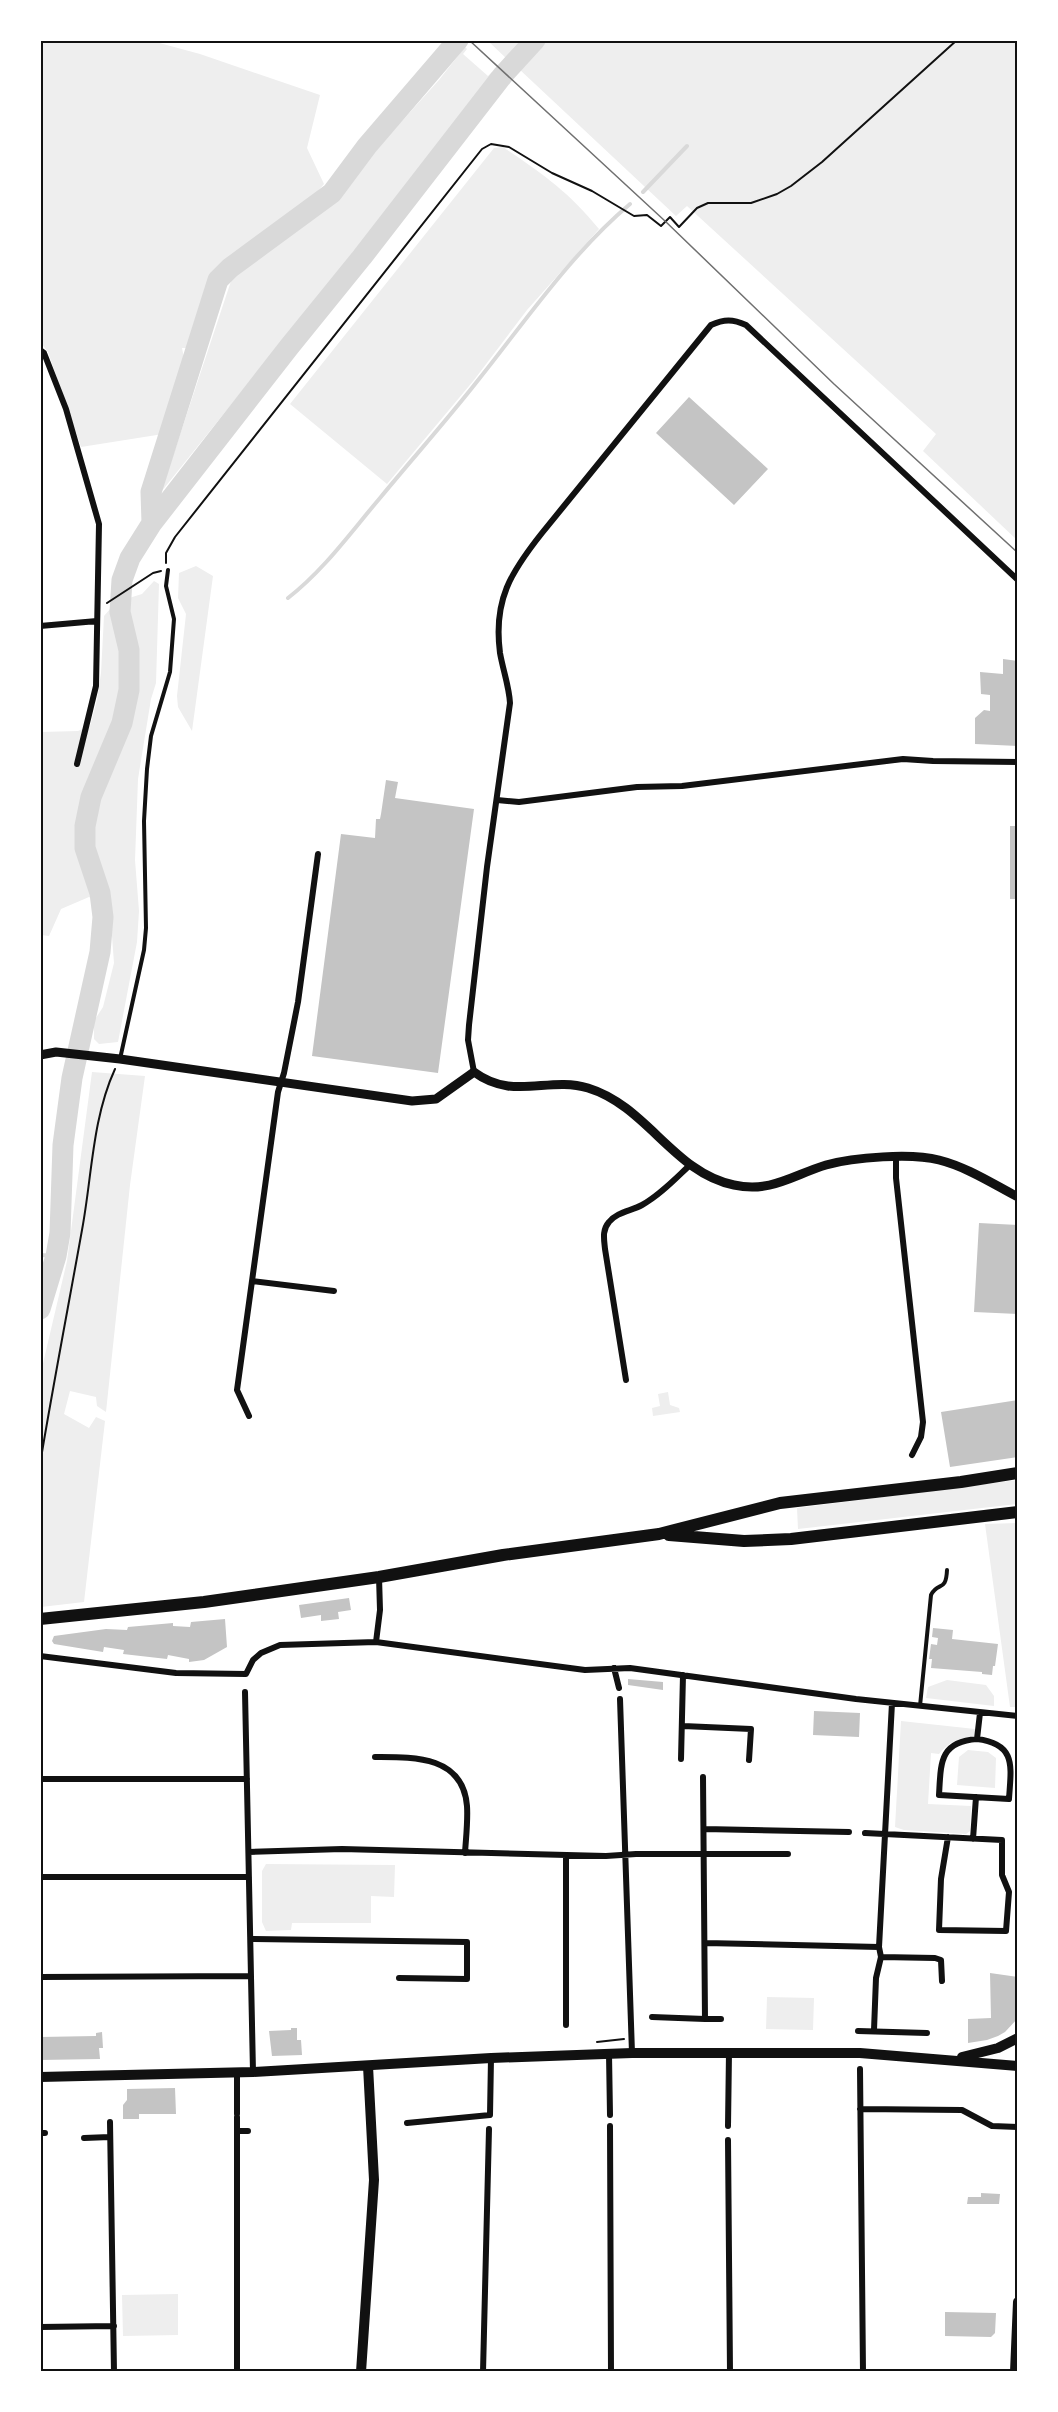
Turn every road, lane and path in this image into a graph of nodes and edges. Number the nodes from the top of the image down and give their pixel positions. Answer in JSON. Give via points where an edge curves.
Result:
{"nodes":[{"id":1,"x":957,"y":40,"type":"edge"},
{"id":2,"x":40,"y":350,"type":"edge"},
{"id":3,"x":168,"y":570,"type":"junction"},
{"id":4,"x":1017,"y":580,"type":"edge"},
{"id":5,"x":113,"y":600,"type":"dead end"},
{"id":6,"x":97,"y":621,"type":"junction"},
{"id":7,"x":40,"y":626,"type":"edge"},
{"id":8,"x":1017,"y":762,"type":"edge"},
{"id":9,"x":77,"y":764,"type":"dead end"},
{"id":10,"x":497,"y":800,"type":"junction"},
{"id":11,"x":318,"y":854,"type":"dead end"},
{"id":12,"x":40,"y":1055,"type":"edge"},
{"id":13,"x":120,"y":1059,"type":"junction"},
{"id":14,"x":474,"y":1072,"type":"junction"},
{"id":15,"x":113,"y":1073,"type":"dead end"},
{"id":16,"x":281,"y":1083,"type":"junction"},
{"id":17,"x":896,"y":1158,"type":"junction"},
{"id":18,"x":690,"y":1165,"type":"junction"},
{"id":19,"x":1017,"y":1197,"type":"edge"},
{"id":20,"x":252,"y":1281,"type":"junction"},
{"id":21,"x":334,"y":1291,"type":"dead end"},
{"id":22,"x":626,"y":1380,"type":"dead end"},
{"id":23,"x":249,"y":1416,"type":"dead end"},
{"id":24,"x":912,"y":1455,"type":"dead end"},
{"id":25,"x":40,"y":1464,"type":"edge"},
{"id":26,"x":1017,"y":1473,"type":"edge"},
{"id":27,"x":1017,"y":1512,"type":"edge"},
{"id":28,"x":659,"y":1534,"type":"junction"},
{"id":29,"x":947,"y":1570,"type":"dead end"},
{"id":30,"x":380,"y":1577,"type":"junction"},
{"id":31,"x":40,"y":1619,"type":"edge"},
{"id":32,"x":376,"y":1642,"type":"junction"},
{"id":33,"x":40,"y":1656,"type":"edge"},
{"id":34,"x":614,"y":1668,"type":"junction"},
{"id":35,"x":683,"y":1675,"type":"junction"},
{"id":36,"x":619,"y":1688,"type":"dead end"},
{"id":37,"x":245,"y":1692,"type":"dead end"},
{"id":38,"x":620,"y":1699,"type":"dead end"},
{"id":39,"x":892,"y":1702,"type":"junction"},
{"id":40,"x":920,"y":1706,"type":"junction"},
{"id":41,"x":980,"y":1713,"type":"junction"},
{"id":42,"x":1017,"y":1716,"type":"edge"},
{"id":43,"x":683,"y":1726,"type":"junction"},
{"id":44,"x":977,"y":1739,"type":"junction"},
{"id":45,"x":375,"y":1757,"type":"dead end"},
{"id":46,"x":681,"y":1759,"type":"dead end"},
{"id":47,"x":749,"y":1760,"type":"dead end"},
{"id":48,"x":703,"y":1777,"type":"dead end"},
{"id":49,"x":40,"y":1779,"type":"edge"},
{"id":50,"x":247,"y":1779,"type":"junction"},
{"id":51,"x":976,"y":1797,"type":"junction"},
{"id":52,"x":704,"y":1829,"type":"junction"},
{"id":53,"x":849,"y":1832,"type":"dead end"},
{"id":54,"x":865,"y":1833,"type":"dead end"},
{"id":55,"x":886,"y":1834,"type":"junction"},
{"id":56,"x":948,"y":1837,"type":"junction"},
{"id":57,"x":973,"y":1839,"type":"junction"},
{"id":58,"x":249,"y":1852,"type":"junction"},
{"id":59,"x":465,"y":1852,"type":"junction"},
{"id":60,"x":788,"y":1854,"type":"dead end"},
{"id":61,"x":626,"y":1855,"type":"junction"},
{"id":62,"x":705,"y":1855,"type":"junction"},
{"id":63,"x":566,"y":1856,"type":"junction"},
{"id":64,"x":40,"y":1877,"type":"edge"},
{"id":65,"x":249,"y":1877,"type":"junction"},
{"id":66,"x":251,"y":1939,"type":"junction"},
{"id":67,"x":705,"y":1943,"type":"junction"},
{"id":68,"x":879,"y":1947,"type":"junction"},
{"id":69,"x":881,"y":1957,"type":"junction"},
{"id":70,"x":251,"y":1976,"type":"junction"},
{"id":71,"x":40,"y":1977,"type":"edge"},
{"id":72,"x":399,"y":1978,"type":"dead end"},
{"id":73,"x":942,"y":1981,"type":"dead end"},
{"id":74,"x":652,"y":2018,"type":"dead end"},
{"id":75,"x":705,"y":2019,"type":"junction"},
{"id":76,"x":721,"y":2019,"type":"dead end"},
{"id":77,"x":566,"y":2025,"type":"dead end"},
{"id":78,"x":874,"y":2030,"type":"junction"},
{"id":79,"x":858,"y":2031,"type":"dead end"},
{"id":80,"x":927,"y":2033,"type":"dead end"},
{"id":81,"x":1017,"y":2038,"type":"edge"},
{"id":82,"x":729,"y":2052,"type":"junction"},
{"id":83,"x":632,"y":2053,"type":"junction"},
{"id":84,"x":609,"y":2054,"type":"junction"},
{"id":85,"x":491,"y":2058,"type":"junction"},
{"id":86,"x":950,"y":2060,"type":"junction"},
{"id":87,"x":368,"y":2066,"type":"junction"},
{"id":88,"x":1017,"y":2066,"type":"edge"},
{"id":89,"x":860,"y":2069,"type":"dead end"},
{"id":90,"x":237,"y":2072,"type":"junction"},
{"id":91,"x":254,"y":2072,"type":"junction"},
{"id":92,"x":40,"y":2077,"type":"edge"},
{"id":93,"x":860,"y":2109,"type":"junction"},
{"id":94,"x":610,"y":2115,"type":"dead end"},
{"id":95,"x":110,"y":2121,"type":"dead end"},
{"id":96,"x":407,"y":2123,"type":"dead end"},
{"id":97,"x":610,"y":2126,"type":"dead end"},
{"id":98,"x":728,"y":2126,"type":"dead end"},
{"id":99,"x":1017,"y":2127,"type":"edge"},
{"id":100,"x":489,"y":2129,"type":"dead end"},
{"id":101,"x":237,"y":2131,"type":"junction"},
{"id":102,"x":248,"y":2131,"type":"dead end"},
{"id":103,"x":110,"y":2137,"type":"junction"},
{"id":104,"x":84,"y":2138,"type":"dead end"},
{"id":105,"x":728,"y":2140,"type":"dead end"},
{"id":106,"x":1017,"y":2302,"type":"edge"},
{"id":107,"x":40,"y":2326,"type":"edge"},
{"id":108,"x":114,"y":2326,"type":"junction"},
{"id":109,"x":114,"y":2372,"type":"edge"},
{"id":110,"x":237,"y":2372,"type":"edge"},
{"id":111,"x":361,"y":2372,"type":"edge"},
{"id":112,"x":483,"y":2372,"type":"edge"},
{"id":113,"x":611,"y":2372,"type":"edge"},
{"id":114,"x":730,"y":2372,"type":"edge"},
{"id":115,"x":863,"y":2372,"type":"edge"},
{"id":116,"x":1014,"y":2372,"type":"edge"}],
"edges":[{"from":1,"to":3,"type":"path","via":[[822,162],[777,194],[751,203],[708,203],[697,208],[679,227],[669,217],[661,226],[647,215],[631,214],[509,147],[491,144],[482,149],[175,537],[166,553]]},
{"from":2,"to":6,"type":"street","via":[[66,410],[99,524]]},
{"from":3,"to":5,"type":"path","via":[[153,573]]},
{"from":3,"to":13,"type":"lane","via":[[166,586],[174,620],[170,672],[151,736],[147,769],[144,950]]},
{"from":4,"to":10,"type":"street","via":[[747,325],[735,320],[711,325],[518,563],[506,586],[499,628],[510,703]]},
{"from":6,"to":7,"type":"street"},
{"from":6,"to":9,"type":"street","via":[[96,687]]},
{"from":8,"to":10,"type":"street","via":[[903,759],[682,786],[637,787],[519,802]]},
{"from":10,"to":14,"type":"street","via":[[468,1025]]},
{"from":11,"to":16,"type":"street","via":[[298,1002]]},
{"from":12,"to":13,"type":"street"},
{"from":13,"to":16,"type":"street"},
{"from":14,"to":16,"type":"street","via":[[447,1093],[426,1101]]},
{"from":14,"to":18,"type":"street","via":[[501,1086],[569,1085],[605,1095],[622,1104]]},
{"from":15,"to":25,"type":"path","via":[[98,1122]]},
{"from":16,"to":20,"type":"street"},
{"from":17,"to":18,"type":"street","via":[[826,1165],[792,1180],[756,1187],[719,1182]]},
{"from":17,"to":19,"type":"street","via":[[925,1157],[951,1164]]},
{"from":17,"to":24,"type":"street","via":[[924,1422]]},
{"from":18,"to":22,"type":"street","via":[[659,1194],[610,1220],[604,1229]]},
{"from":20,"to":21,"type":"street"},
{"from":20,"to":23,"type":"street","via":[[237,1390]]},
{"from":26,"to":28,"type":"highway","via":[[780,1503]]},
{"from":27,"to":28,"type":"highway","via":[[791,1539],[744,1541]]},
{"from":28,"to":30,"type":"highway","via":[[503,1555]]},
{"from":29,"to":40,"type":"lane","via":[[947,1582],[931,1595]]},
{"from":30,"to":31,"type":"highway","via":[[204,1602]]},
{"from":30,"to":32,"type":"street"},
{"from":32,"to":33,"type":"street","via":[[280,1645],[261,1653],[246,1674],[176,1673]]},
{"from":32,"to":34,"type":"street","via":[[585,1670]]},
{"from":34,"to":35,"type":"street"},
{"from":34,"to":36,"type":"street"},
{"from":35,"to":39,"type":"street"},
{"from":35,"to":43,"type":"street"},
{"from":37,"to":50,"type":"street"},
{"from":38,"to":61,"type":"street"},
{"from":39,"to":40,"type":"street"},
{"from":39,"to":55,"type":"street"},
{"from":40,"to":41,"type":"street"},
{"from":41,"to":42,"type":"street"},
{"from":41,"to":44,"type":"street"},
{"from":43,"to":46,"type":"street"},
{"from":43,"to":47,"type":"street","via":[[751,1729]]},
{"from":44,"to":51,"type":"street","via":[[1000,1746],[1011,1764],[1009,1799]]},
{"from":44,"to":51,"type":"street","via":[[955,1743],[947,1750],[941,1761],[939,1795]]},
{"from":45,"to":59,"type":"street","via":[[421,1758],[451,1772],[466,1797]]},
{"from":48,"to":52,"type":"street"},
{"from":49,"to":50,"type":"street"},
{"from":50,"to":58,"type":"street"},
{"from":51,"to":57,"type":"street"},
{"from":52,"to":53,"type":"street"},
{"from":52,"to":62,"type":"street"},
{"from":54,"to":55,"type":"street"},
{"from":55,"to":56,"type":"street"},
{"from":55,"to":68,"type":"street"},
{"from":56,"to":57,"type":"street"},
{"from":56,"to":57,"type":"street","via":[[939,1930],[1006,1930],[1009,1892],[1002,1875],[1002,1840]]},
{"from":58,"to":59,"type":"street"},
{"from":58,"to":65,"type":"street"},
{"from":59,"to":63,"type":"street"},
{"from":60,"to":62,"type":"street"},
{"from":61,"to":62,"type":"street"},
{"from":61,"to":63,"type":"street"},
{"from":61,"to":83,"type":"street"},
{"from":62,"to":67,"type":"street"},
{"from":63,"to":77,"type":"street"},
{"from":64,"to":65,"type":"street"},
{"from":65,"to":66,"type":"street"},
{"from":66,"to":70,"type":"street"},
{"from":66,"to":72,"type":"street","via":[[467,1942],[467,1979]]},
{"from":67,"to":68,"type":"street"},
{"from":67,"to":75,"type":"street"},
{"from":68,"to":69,"type":"street"},
{"from":69,"to":73,"type":"street","via":[[941,1960]]},
{"from":69,"to":78,"type":"street"},
{"from":70,"to":71,"type":"street"},
{"from":70,"to":91,"type":"street"},
{"from":74,"to":75,"type":"street"},
{"from":75,"to":76,"type":"street"},
{"from":78,"to":79,"type":"street"},
{"from":78,"to":80,"type":"street"},
{"from":81,"to":86,"type":"main road","via":[[998,2048]]},
{"from":82,"to":83,"type":"main road"},
{"from":82,"to":86,"type":"main road","via":[[867,2053]]},
{"from":82,"to":98,"type":"street"},
{"from":83,"to":84,"type":"main road"},
{"from":84,"to":85,"type":"main road"},
{"from":84,"to":94,"type":"street"},
{"from":85,"to":87,"type":"main road"},
{"from":85,"to":96,"type":"street","via":[[490,2115]]},
{"from":86,"to":88,"type":"main road"},
{"from":87,"to":91,"type":"main road"},
{"from":87,"to":111,"type":"main road","via":[[374,2180]]},
{"from":89,"to":93,"type":"street"},
{"from":90,"to":91,"type":"main road"},
{"from":90,"to":92,"type":"main road"},
{"from":90,"to":101,"type":"street"},
{"from":93,"to":99,"type":"street","via":[[962,2110],[992,2126]]},
{"from":93,"to":115,"type":"street"},
{"from":95,"to":103,"type":"street"},
{"from":97,"to":113,"type":"street"},
{"from":100,"to":112,"type":"street"},
{"from":101,"to":102,"type":"street"},
{"from":101,"to":110,"type":"street"},
{"from":103,"to":104,"type":"street"},
{"from":103,"to":108,"type":"street"},
{"from":105,"to":114,"type":"street"},
{"from":106,"to":116,"type":"main road"},
{"from":107,"to":108,"type":"street"},
{"from":108,"to":109,"type":"street"}]}
